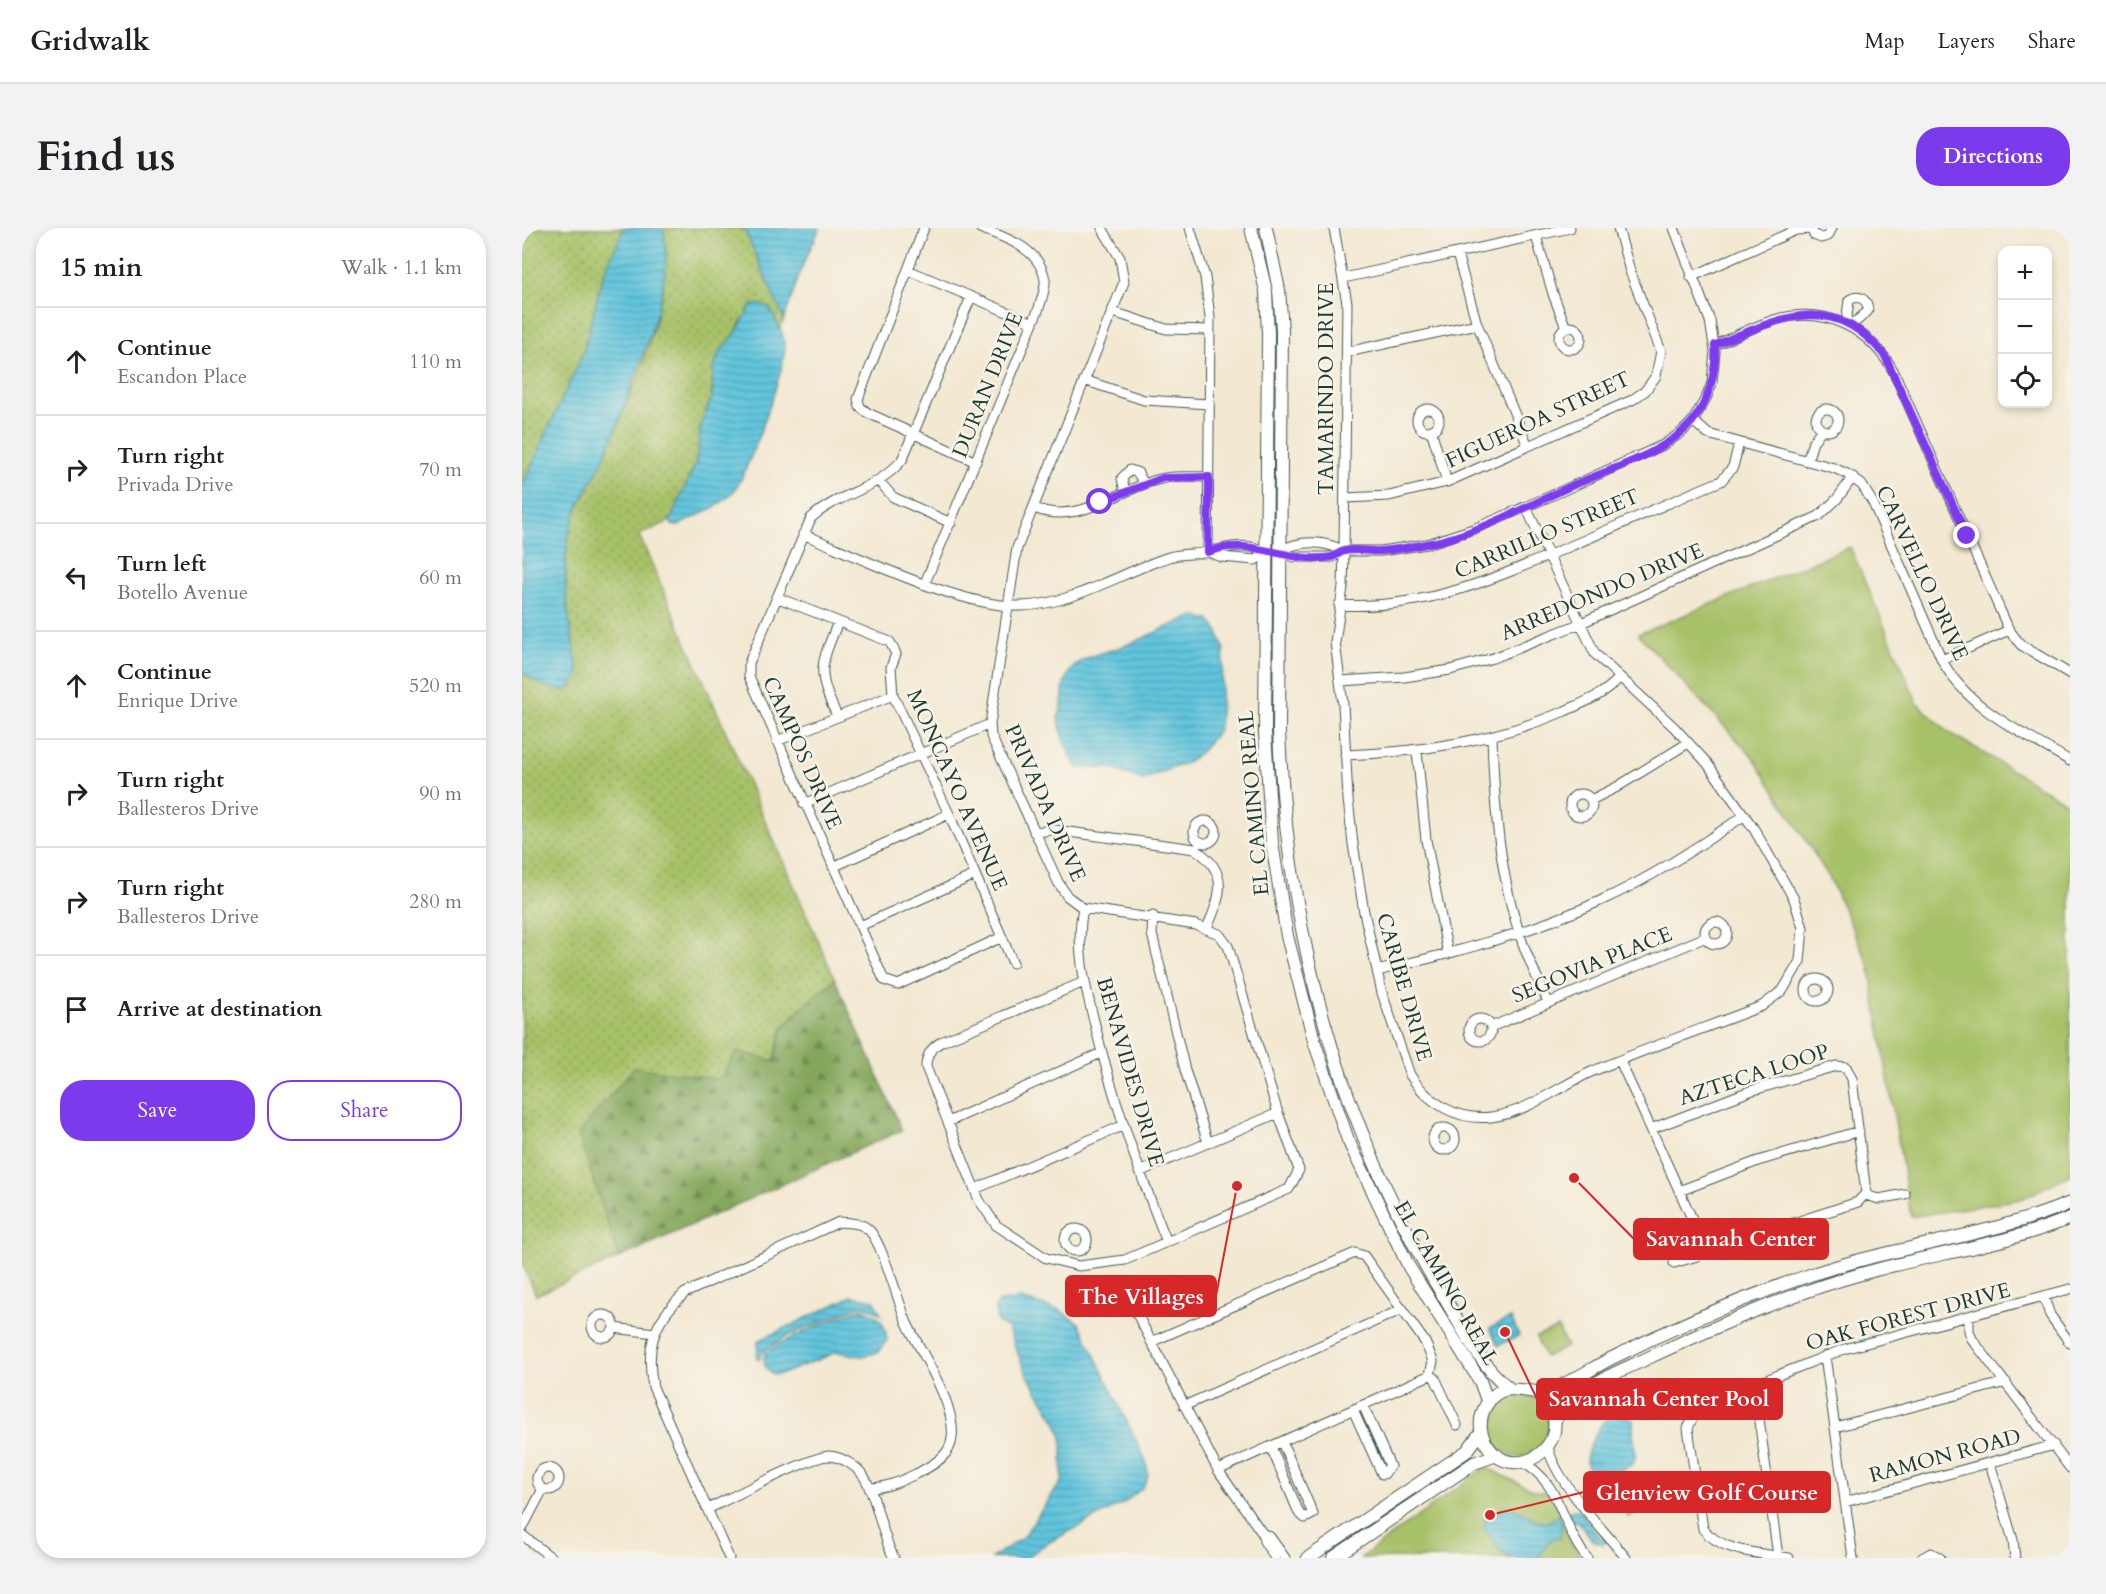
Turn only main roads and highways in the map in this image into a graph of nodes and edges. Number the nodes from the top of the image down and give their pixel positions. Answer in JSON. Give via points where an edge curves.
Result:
{"nodes":[{"id":1,"x":1251,"y":228,"type":"edge"},
{"id":2,"x":1266,"y":228,"type":"edge"},
{"id":3,"x":1280,"y":551,"type":"junction"},
{"id":4,"x":1266,"y":552,"type":"junction"},
{"id":5,"x":2070,"y":1203,"type":"edge"},
{"id":6,"x":2070,"y":1218,"type":"edge"},
{"id":7,"x":1452,"y":1311,"type":"junction"},
{"id":8,"x":1440,"y":1319,"type":"junction"},
{"id":9,"x":1610,"y":1359,"type":"junction"},
{"id":10,"x":1617,"y":1373,"type":"junction"},
{"id":11,"x":1509,"y":1389,"type":"junction"},
{"id":12,"x":1535,"y":1392,"type":"junction"},
{"id":13,"x":1488,"y":1403,"type":"junction"},
{"id":14,"x":1555,"y":1420,"type":"junction"},
{"id":15,"x":1481,"y":1432,"type":"junction"},
{"id":16,"x":1497,"y":1455,"type":"junction"},
{"id":17,"x":1308,"y":1558,"type":"edge"},
{"id":18,"x":1334,"y":1558,"type":"edge"}],
"edges":[{"from":1,"to":4,"type":"main road","name":"EL CAMINO REAL","via":[[1266,291],[1268,334]]},
{"from":2,"to":3,"type":"main road","name":"EL CAMINO REAL","via":[[1279,290],[1282,330]]},
{"from":3,"to":4,"type":"main road"},
{"from":3,"to":7,"type":"main road","name":"EL CAMINO REAL","via":[[1281,783],[1292,888],[1303,942],[1327,1036],[1361,1134],[1417,1251]]},
{"from":4,"to":8,"type":"main road","name":"EL CAMINO REAL","via":[[1268,788],[1287,936],[1315,1044],[1348,1140],[1409,1267]]},
{"from":5,"to":9,"type":"main road","via":[[2002,1226],[1808,1276],[1706,1314]]},
{"from":6,"to":10,"type":"main road","via":[[2015,1238],[1869,1272],[1784,1299]]},
{"from":7,"to":8,"type":"main road"},
{"from":7,"to":11,"type":"main road","name":"EL CAMINO REAL","via":[[1494,1374]]},
{"from":8,"to":13,"type":"main road","name":"EL CAMINO REAL","via":[[1480,1381]]},
{"from":9,"to":10,"type":"main road"},
{"from":9,"to":12,"type":"main road","via":[[1554,1389]]},
{"from":10,"to":14,"type":"main road","via":[[1567,1402]]},
{"from":11,"to":12,"type":"main road"},
{"from":11,"to":13,"type":"main road"},
{"from":12,"to":14,"type":"main road","via":[[1545,1399]]},
{"from":13,"to":15,"type":"main road"},
{"from":14,"to":16,"type":"main road","via":[[1555,1431],[1541,1454],[1521,1462]]},
{"from":15,"to":16,"type":"main road"},
{"from":15,"to":17,"type":"main road","via":[[1467,1451]]},
{"from":16,"to":18,"type":"main road","via":[[1474,1462]]}]}
